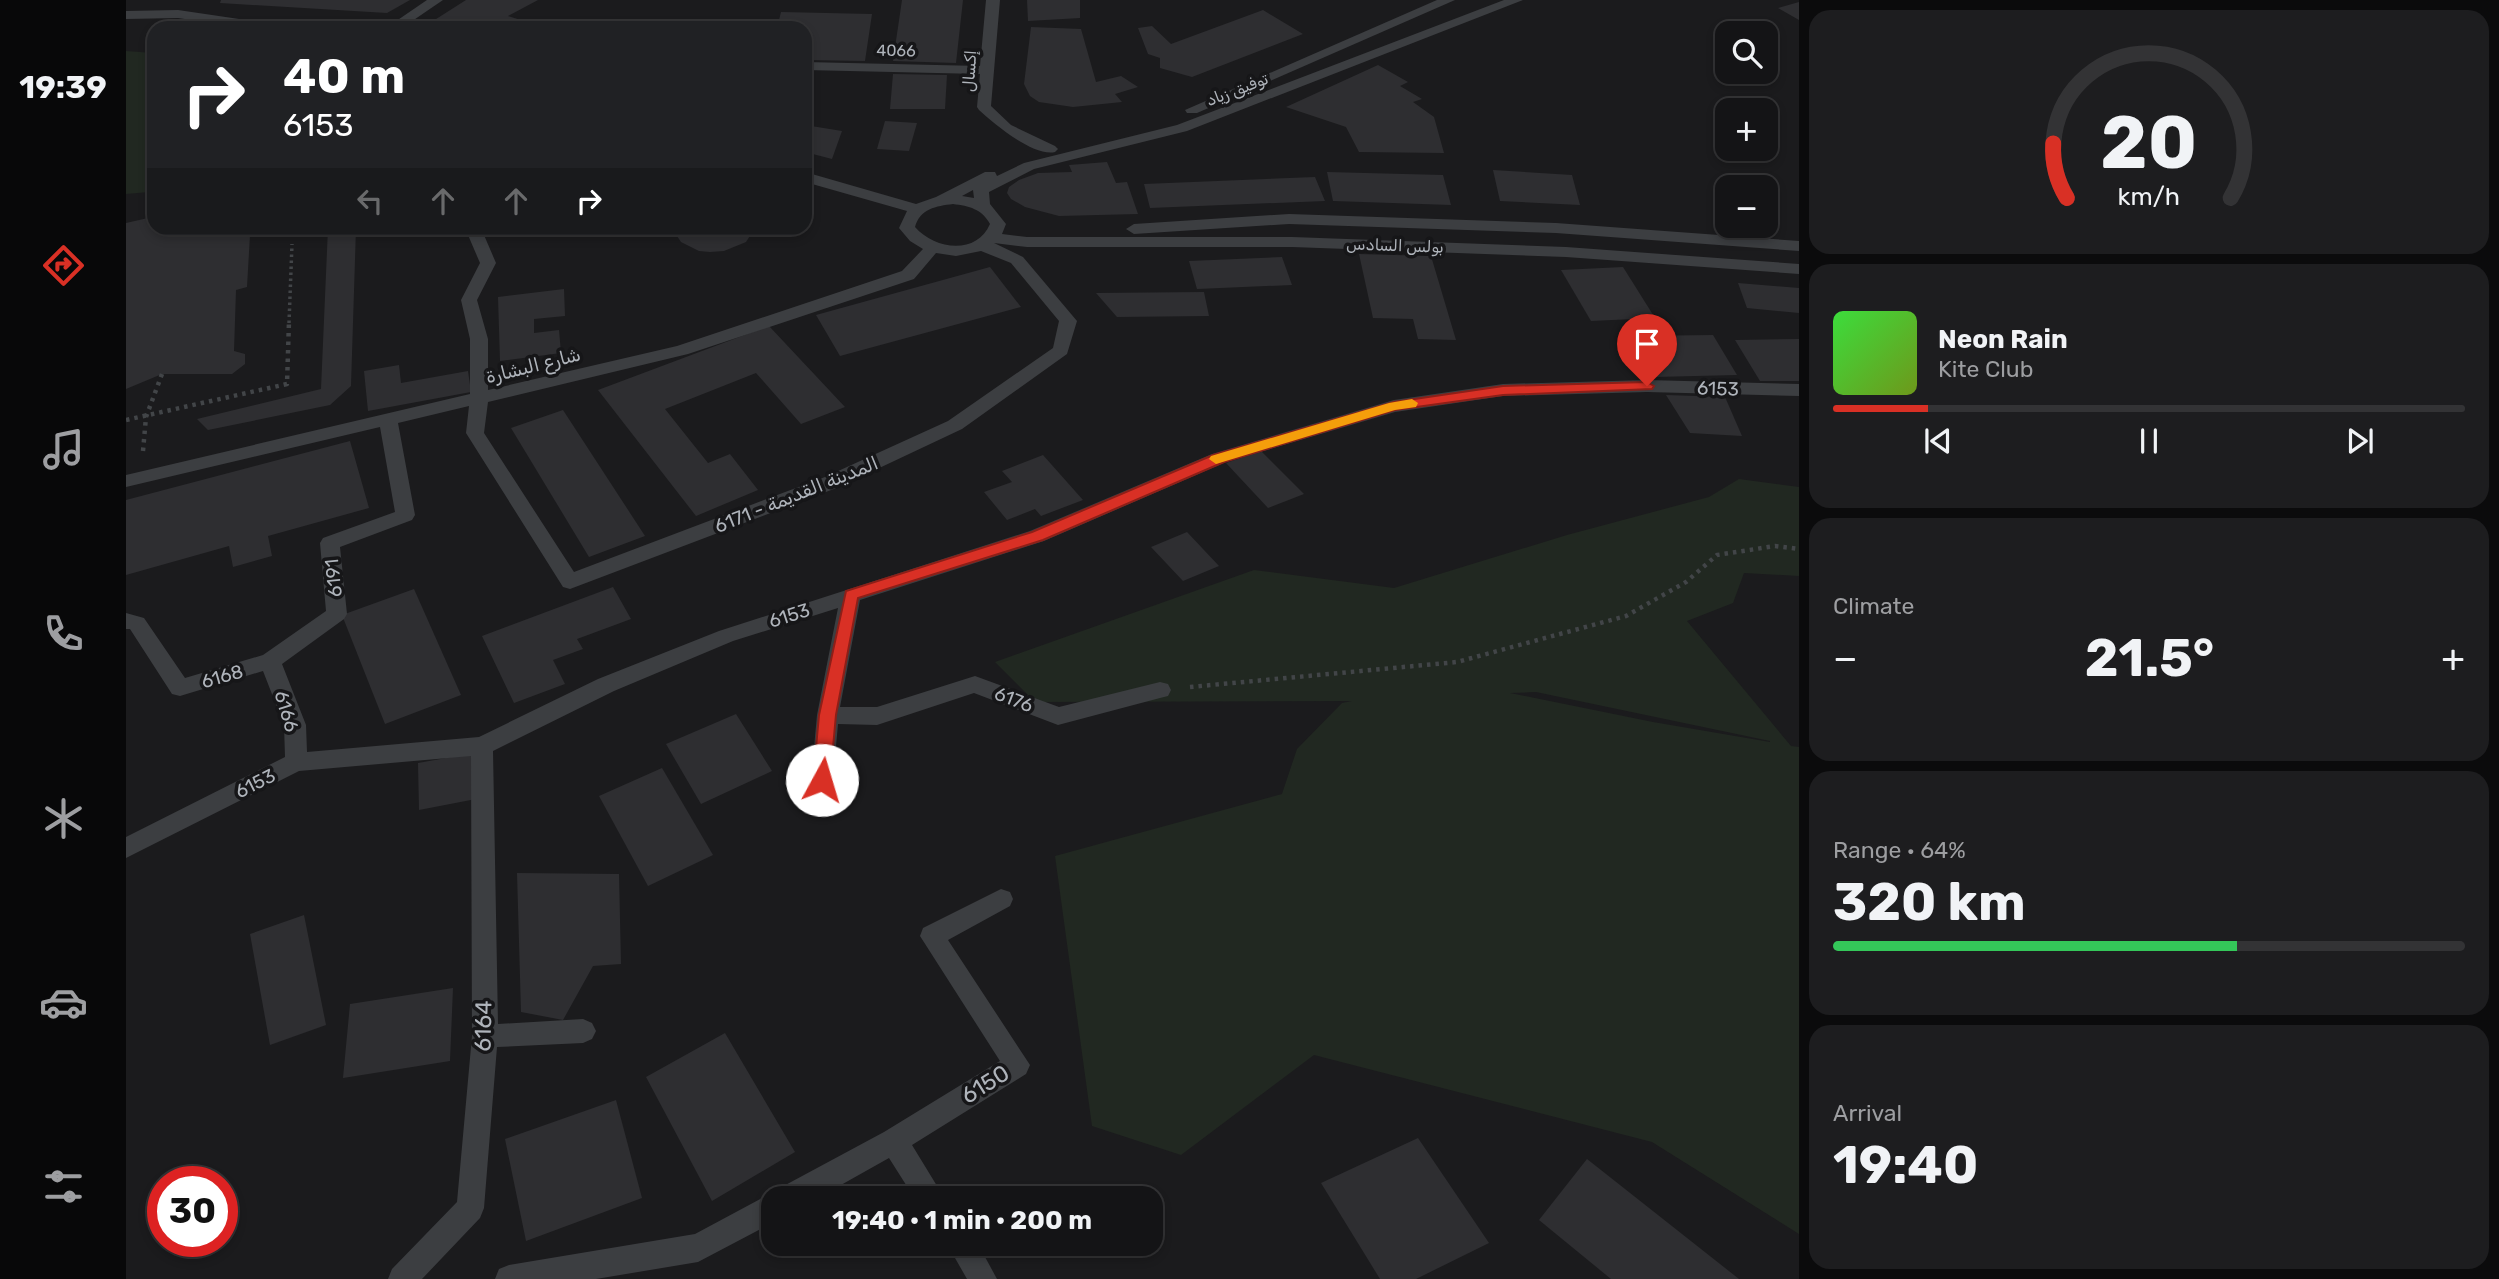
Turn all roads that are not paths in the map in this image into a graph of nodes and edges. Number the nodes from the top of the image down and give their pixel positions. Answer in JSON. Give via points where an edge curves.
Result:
{"nodes":[{"id":1,"x":436,"y":0,"type":"edge"},
{"id":2,"x":993,"y":0,"type":"edge"},
{"id":3,"x":1448,"y":0,"type":"edge"},
{"id":4,"x":1517,"y":0,"type":"edge"},
{"id":5,"x":126,"y":15,"type":"edge"},
{"id":6,"x":226,"y":21,"type":"edge"},
{"id":7,"x":404,"y":21,"type":"edge"},
{"id":8,"x":147,"y":25,"type":"edge"},
{"id":9,"x":126,"y":26,"type":"edge"},
{"id":10,"x":812,"y":65,"type":"edge"},
{"id":11,"x":986,"y":70,"type":"junction"},
{"id":12,"x":1050,"y":149,"type":"junction"},
{"id":13,"x":812,"y":179,"type":"edge"},
{"id":14,"x":812,"y":189,"type":"edge"},
{"id":15,"x":942,"y":200,"type":"junction"},
{"id":16,"x":982,"y":206,"type":"junction"},
{"id":17,"x":913,"y":214,"type":"junction"},
{"id":18,"x":477,"y":235,"type":"edge"},
{"id":19,"x":990,"y":236,"type":"junction"},
{"id":20,"x":1799,"y":246,"type":"edge"},
{"id":21,"x":932,"y":248,"type":"junction"},
{"id":22,"x":1799,"y":269,"type":"edge"},
{"id":23,"x":1799,"y":390,"type":"edge"},
{"id":24,"x":479,"y":400,"type":"junction"},
{"id":25,"x":388,"y":418,"type":"junction"},
{"id":26,"x":134,"y":479,"type":"edge"},
{"id":27,"x":851,"y":595,"type":"junction"},
{"id":28,"x":337,"y":614,"type":"joint"},
{"id":29,"x":126,"y":621,"type":"edge"},
{"id":30,"x":270,"y":661,"type":"junction"},
{"id":31,"x":1160,"y":690,"type":"road end"},
{"id":32,"x":828,"y":715,"type":"junction"},
{"id":33,"x":482,"y":746,"type":"junction"},
{"id":34,"x":296,"y":762,"type":"junction"},
{"id":35,"x":822,"y":780,"type":"dead end"},
{"id":36,"x":126,"y":848,"type":"edge"},
{"id":37,"x":1001,"y":899,"type":"dead end"},
{"id":38,"x":583,"y":1031,"type":"dead end"},
{"id":39,"x":485,"y":1036,"type":"junction"},
{"id":40,"x":894,"y":1141,"type":"junction"},
{"id":41,"x":812,"y":1186,"type":"edge"},
{"id":42,"x":923,"y":1186,"type":"edge"},
{"id":43,"x":761,"y":1214,"type":"edge"},
{"id":44,"x":969,"y":1256,"type":"edge"},
{"id":45,"x":582,"y":1274,"type":"edge"},
{"id":46,"x":402,"y":1279,"type":"edge"},
{"id":47,"x":509,"y":1279,"type":"edge"},
{"id":48,"x":983,"y":1279,"type":"edge"}],
"edges":[{"from":1,"to":7,"type":"street"},
{"from":2,"to":11,"type":"street","name":"إكسال"},
{"from":3,"to":12,"type":"street","name":"توفيق زياد","via":[[1172,119]]},
{"from":4,"to":16,"type":"street","name":"توفيق زياد","via":[[1182,128],[1029,166],[981,190]]},
{"from":5,"to":6,"type":"street","via":[[178,14]]},
{"from":8,"to":9,"type":"street"},
{"from":10,"to":11,"type":"street","name":"4066"},
{"from":11,"to":12,"type":"street","name":"إكسال","via":[[984,107],[1006,128]]},
{"from":12,"to":15,"type":"street","name":"توفيق زياد","via":[[1018,158]]},
{"from":13,"to":17,"type":"street"},
{"from":14,"to":17,"type":"street"},
{"from":15,"to":16,"type":"street"},
{"from":15,"to":17,"type":"street","name":"توفيق زياد"},
{"from":16,"to":19,"type":"street","via":[[990,211]]},
{"from":17,"to":21,"type":"street","via":[[907,228]]},
{"from":18,"to":24,"type":"street","via":[[488,264],[469,300],[479,339]]},
{"from":19,"to":20,"type":"street","name":"بولس السادس","via":[[1289,219],[1556,228]]},
{"from":19,"to":21,"type":"street","via":[[957,251]]},
{"from":19,"to":22,"type":"street","name":"بولس السادس","via":[[1027,242],[1292,242],[1470,248]]},
{"from":19,"to":24,"type":"street","name":"المدينة القديمة - 6171","via":[[1017,260],[1068,321],[1061,350],[955,425],[832,482],[570,582],[475,433]]},
{"from":21,"to":24,"type":"street","name":"شارع البشارة","via":[[908,275],[682,350]]},
{"from":23,"to":27,"type":"street","name":"6153","via":[[1647,386],[1503,390],[1394,406],[1219,458],[1037,536]]},
{"from":24,"to":25,"type":"street","name":"شارع البشارة"},
{"from":25,"to":26,"type":"street","name":"شارع البشارة"},
{"from":25,"to":28,"type":"street","name":"6191","via":[[405,515],[330,543]]},
{"from":27,"to":32,"type":"street"},
{"from":27,"to":33,"type":"street","name":"6153","via":[[726,636],[606,685]]},
{"from":28,"to":30,"type":"street","name":"6168"},
{"from":29,"to":30,"type":"street","name":"6168","via":[[137,622],[180,688]]},
{"from":30,"to":34,"type":"street","name":"6166","via":[[295,725]]},
{"from":31,"to":32,"type":"street","name":"6176","via":[[1058,716],[975,684],[877,716]]},
{"from":32,"to":35,"type":"street"},
{"from":33,"to":34,"type":"street","name":"6153"},
{"from":33,"to":39,"type":"street","name":"6164"},
{"from":34,"to":36,"type":"street","name":"6153"},
{"from":37,"to":40,"type":"street","name":"6150","via":[[932,936],[1017,1065]]},
{"from":38,"to":39,"type":"street"},
{"from":39,"to":46,"type":"street","name":"6164","via":[[470,1208]]},
{"from":40,"to":41,"type":"street","name":"6150"},
{"from":40,"to":42,"type":"street"},
{"from":43,"to":45,"type":"street","via":[[698,1248]]},
{"from":44,"to":48,"type":"street"},
{"from":45,"to":47,"type":"street"}]}
